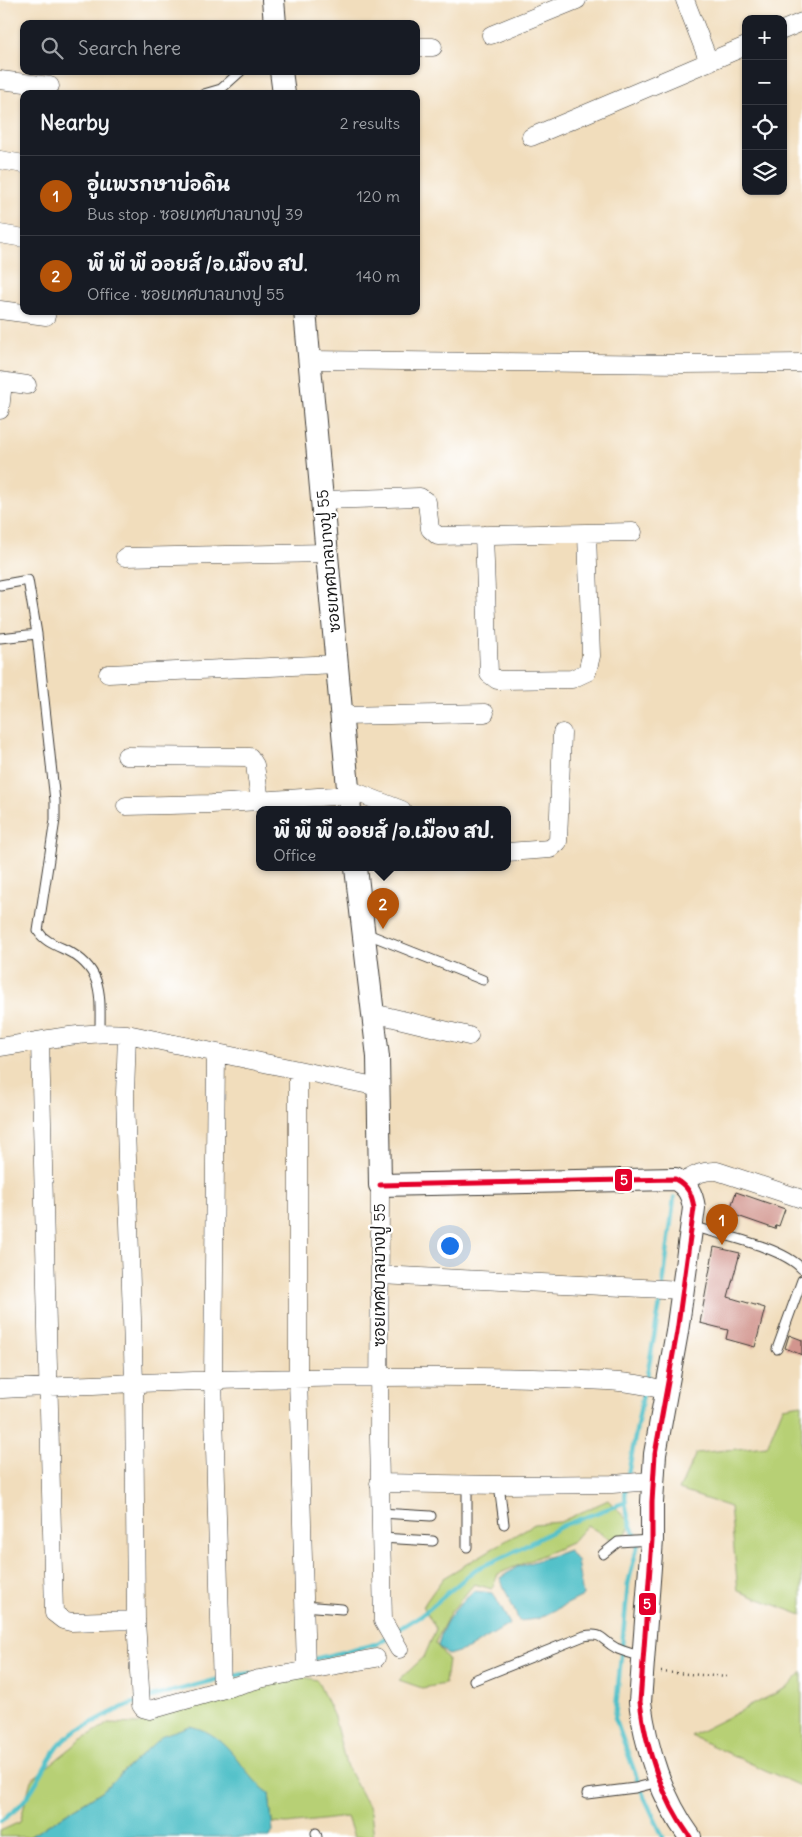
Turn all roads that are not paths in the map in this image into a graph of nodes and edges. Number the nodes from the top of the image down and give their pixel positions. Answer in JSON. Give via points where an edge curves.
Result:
{"nodes":[{"id":1,"x":273,"y":0,"type":"edge"},
{"id":2,"x":577,"y":0,"type":"edge"},
{"id":3,"x":685,"y":0,"type":"edge"},
{"id":4,"x":276,"y":20,"type":"edge"},
{"id":5,"x":802,"y":22,"type":"edge"},
{"id":6,"x":787,"y":28,"type":"edge"},
{"id":7,"x":491,"y":35,"type":"dead end"},
{"id":8,"x":742,"y":48,"type":"edge"},
{"id":9,"x":709,"y":62,"type":"junction"},
{"id":10,"x":237,"y":75,"type":"edge"},
{"id":11,"x":282,"y":75,"type":"edge"},
{"id":12,"x":0,"y":80,"type":"edge"},
{"id":13,"x":50,"y":86,"type":"dead end"},
{"id":14,"x":218,"y":90,"type":"edge"},
{"id":15,"x":283,"y":90,"type":"edge"},
{"id":16,"x":530,"y":137,"type":"dead end"},
{"id":17,"x":0,"y":160,"type":"edge"},
{"id":18,"x":20,"y":163,"type":"edge"},
{"id":19,"x":0,"y":234,"type":"edge"},
{"id":20,"x":20,"y":237,"type":"edge"},
{"id":21,"x":0,"y":310,"type":"edge"},
{"id":22,"x":20,"y":313,"type":"edge"},
{"id":23,"x":38,"y":315,"type":"edge"},
{"id":24,"x":305,"y":315,"type":"edge"},
{"id":25,"x":46,"y":316,"type":"dead end"},
{"id":26,"x":309,"y":360,"type":"junction"},
{"id":27,"x":802,"y":363,"type":"edge"},
{"id":28,"x":2,"y":382,"type":"edge"},
{"id":29,"x":27,"y":385,"type":"dead end"},
{"id":30,"x":0,"y":410,"type":"edge"},
{"id":31,"x":322,"y":500,"type":"junction"},
{"id":32,"x":633,"y":532,"type":"dead end"},
{"id":33,"x":587,"y":533,"type":"junction"},
{"id":34,"x":484,"y":535,"type":"junction"},
{"id":35,"x":326,"y":552,"type":"junction"},
{"id":36,"x":125,"y":557,"type":"dead end"},
{"id":37,"x":0,"y":585,"type":"edge"},
{"id":38,"x":37,"y":634,"type":"junction"},
{"id":39,"x":0,"y":638,"type":"edge"},
{"id":40,"x":337,"y":664,"type":"junction"},
{"id":41,"x":108,"y":674,"type":"dead end"},
{"id":42,"x":485,"y":713,"type":"dead end"},
{"id":43,"x":342,"y":716,"type":"junction"},
{"id":44,"x":562,"y":733,"type":"dead end"},
{"id":45,"x":126,"y":756,"type":"dead end"},
{"id":46,"x":349,"y":798,"type":"edge"},
{"id":47,"x":260,"y":801,"type":"junction"},
{"id":48,"x":126,"y":806,"type":"dead end"},
{"id":49,"x":384,"y":806,"type":"edge"},
{"id":50,"x":511,"y":852,"type":"edge"},
{"id":51,"x":356,"y":871,"type":"edge"},
{"id":52,"x":362,"y":932,"type":"junction"},
{"id":53,"x":483,"y":980,"type":"dead end"},
{"id":54,"x":373,"y":1013,"type":"junction"},
{"id":55,"x":100,"y":1032,"type":"junction"},
{"id":56,"x":127,"y":1034,"type":"junction"},
{"id":57,"x":469,"y":1036,"type":"dead end"},
{"id":58,"x":40,"y":1042,"type":"junction"},
{"id":59,"x":0,"y":1047,"type":"edge"},
{"id":60,"x":216,"y":1053,"type":"junction"},
{"id":61,"x":298,"y":1070,"type":"junction"},
{"id":62,"x":379,"y":1086,"type":"junction"},
{"id":63,"x":682,"y":1183,"type":"junction"},
{"id":64,"x":380,"y":1185,"type":"junction"},
{"id":65,"x":802,"y":1199,"type":"edge"},
{"id":66,"x":692,"y":1226,"type":"junction"},
{"id":67,"x":802,"y":1269,"type":"edge"},
{"id":68,"x":380,"y":1276,"type":"junction"},
{"id":69,"x":802,"y":1280,"type":"edge"},
{"id":70,"x":670,"y":1289,"type":"junction"},
{"id":71,"x":777,"y":1349,"type":"dead end"},
{"id":72,"x":379,"y":1376,"type":"junction"},
{"id":73,"x":298,"y":1377,"type":"junction"},
{"id":74,"x":213,"y":1379,"type":"junction"},
{"id":75,"x":134,"y":1382,"type":"junction"},
{"id":76,"x":48,"y":1387,"type":"junction"},
{"id":77,"x":0,"y":1389,"type":"edge"},
{"id":78,"x":660,"y":1389,"type":"junction"},
{"id":79,"x":644,"y":1482,"type":"junction"},
{"id":80,"x":379,"y":1483,"type":"junction"},
{"id":81,"x":467,"y":1485,"type":"junction"},
{"id":82,"x":500,"y":1485,"type":"junction"},
{"id":83,"x":380,"y":1513,"type":"junction"},
{"id":84,"x":430,"y":1516,"type":"dead end"},
{"id":85,"x":504,"y":1524,"type":"dead end"},
{"id":86,"x":381,"y":1538,"type":"junction"},
{"id":87,"x":644,"y":1540,"type":"junction"},
{"id":88,"x":433,"y":1541,"type":"dead end"},
{"id":89,"x":467,"y":1547,"type":"dead end"},
{"id":90,"x":603,"y":1554,"type":"dead end"},
{"id":91,"x":302,"y":1606,"type":"junction"},
{"id":92,"x":342,"y":1609,"type":"dead end"},
{"id":93,"x":136,"y":1620,"type":"junction"},
{"id":94,"x":393,"y":1640,"type":"dead end"},
{"id":95,"x":376,"y":1658,"type":"dead end"},
{"id":96,"x":639,"y":1660,"type":"junction"},
{"id":97,"x":306,"y":1662,"type":"junction"},
{"id":98,"x":474,"y":1680,"type":"dead end"},
{"id":99,"x":222,"y":1683,"type":"junction"},
{"id":100,"x":655,"y":1782,"type":"junction"},
{"id":101,"x":587,"y":1794,"type":"dead end"},
{"id":102,"x":690,"y":1837,"type":"edge"}],
"edges":[{"from":1,"to":4,"type":"street"},
{"from":2,"to":7,"type":"street"},
{"from":3,"to":9,"type":"street"},
{"from":5,"to":6,"type":"street"},
{"from":8,"to":9,"type":"street"},
{"from":9,"to":16,"type":"street"},
{"from":10,"to":14,"type":"lane"},
{"from":11,"to":15,"type":"street"},
{"from":12,"to":13,"type":"street"},
{"from":17,"to":18,"type":"street"},
{"from":19,"to":20,"type":"street"},
{"from":21,"to":22,"type":"street"},
{"from":23,"to":25,"type":"street"},
{"from":24,"to":26,"type":"street","name":"ซอยเทศบาลบางปู 55"},
{"from":26,"to":27,"type":"street"},
{"from":26,"to":31,"type":"street","name":"ซอยเทศบาลบางปู 55"},
{"from":28,"to":29,"type":"street"},
{"from":28,"to":30,"type":"street"},
{"from":31,"to":34,"type":"street","via":[[425,498],[430,529],[438,536]]},
{"from":31,"to":35,"type":"street","name":"ซอยเทศบาลบางปู 55"},
{"from":32,"to":33,"type":"street"},
{"from":33,"to":34,"type":"street"},
{"from":33,"to":34,"type":"street","via":[[591,656],[587,672],[572,679],[497,680],[489,674]]},
{"from":35,"to":36,"type":"street"},
{"from":35,"to":40,"type":"street","name":"ซอยเทศบาลบางปู 55"},
{"from":37,"to":38,"type":"lane","via":[[28,580]]},
{"from":38,"to":39,"type":"lane"},
{"from":38,"to":55,"type":"lane","via":[[55,801],[38,931],[42,937],[76,955],[89,967],[100,990]]},
{"from":40,"to":41,"type":"street"},
{"from":40,"to":43,"type":"street","name":"ซอยเทศบาลบางปู 55"},
{"from":42,"to":43,"type":"street"},
{"from":43,"to":46,"type":"street","name":"ซอยเทศบาลบางปู 55"},
{"from":44,"to":50,"type":"street","via":[[558,842],[550,849]]},
{"from":45,"to":47,"type":"street","via":[[250,758],[255,764]]},
{"from":46,"to":47,"type":"street"},
{"from":46,"to":49,"type":"street"},
{"from":47,"to":48,"type":"street"},
{"from":51,"to":52,"type":"street","name":"ซอยเทศบาลบางปู 55"},
{"from":52,"to":53,"type":"lane"},
{"from":52,"to":54,"type":"street","name":"ซอยเทศบาลบางปู 55"},
{"from":54,"to":57,"type":"street"},
{"from":54,"to":62,"type":"street","name":"ซอยเทศบาลบางปู 55"},
{"from":55,"to":56,"type":"street"},
{"from":55,"to":58,"type":"street"},
{"from":56,"to":60,"type":"street"},
{"from":56,"to":75,"type":"street"},
{"from":58,"to":59,"type":"street"},
{"from":58,"to":76,"type":"street"},
{"from":60,"to":61,"type":"street"},
{"from":60,"to":74,"type":"street"},
{"from":61,"to":62,"type":"street"},
{"from":61,"to":73,"type":"street"},
{"from":62,"to":64,"type":"street","name":"ซอยเทศบาลบางปู 55"},
{"from":63,"to":64,"type":"street","via":[[666,1179]]},
{"from":63,"to":65,"type":"street","via":[[697,1173],[717,1171]]},
{"from":63,"to":66,"type":"street","via":[[692,1197]]},
{"from":64,"to":68,"type":"street","name":"ซอยเทศบาลบางปู 55"},
{"from":66,"to":67,"type":"lane","via":[[774,1252],[792,1260]]},
{"from":66,"to":70,"type":"street"},
{"from":68,"to":70,"type":"street"},
{"from":68,"to":72,"type":"street","name":"ซอยเทศบาลบางปู 55"},
{"from":69,"to":71,"type":"lane"},
{"from":70,"to":78,"type":"street"},
{"from":72,"to":73,"type":"street"},
{"from":72,"to":78,"type":"street","via":[[528,1377],[636,1384]]},
{"from":72,"to":80,"type":"street","name":"ซอยเทศบาลบางปู 55"},
{"from":73,"to":74,"type":"street"},
{"from":73,"to":91,"type":"street"},
{"from":74,"to":75,"type":"street"},
{"from":74,"to":99,"type":"street"},
{"from":75,"to":76,"type":"street"},
{"from":75,"to":93,"type":"street"},
{"from":76,"to":77,"type":"street"},
{"from":76,"to":93,"type":"street","via":[[54,1613],[71,1622]]},
{"from":78,"to":79,"type":"street"},
{"from":79,"to":82,"type":"street"},
{"from":79,"to":87,"type":"street"},
{"from":80,"to":81,"type":"street"},
{"from":80,"to":83,"type":"street","name":"ซอยเทศบาลบางปู 55"},
{"from":81,"to":82,"type":"street"},
{"from":81,"to":89,"type":"lane"},
{"from":82,"to":85,"type":"lane"},
{"from":83,"to":84,"type":"lane"},
{"from":83,"to":86,"type":"street","name":"ซอยเทศบาลบางปู 55"},
{"from":86,"to":88,"type":"lane"},
{"from":86,"to":94,"type":"street","name":"ซอยเทศบาลบางปู 55","via":[[382,1621]]},
{"from":87,"to":90,"type":"lane","via":[[618,1542]]},
{"from":87,"to":96,"type":"street"},
{"from":91,"to":92,"type":"lane"},
{"from":91,"to":97,"type":"street"},
{"from":93,"to":99,"type":"street","via":[[140,1700],[150,1710]]},
{"from":95,"to":97,"type":"street"},
{"from":96,"to":98,"type":"lane","via":[[594,1634]]},
{"from":96,"to":100,"type":"street","via":[[643,1726]]},
{"from":97,"to":99,"type":"street","via":[[259,1679]]},
{"from":100,"to":101,"type":"lane"},
{"from":100,"to":102,"type":"street"}]}
